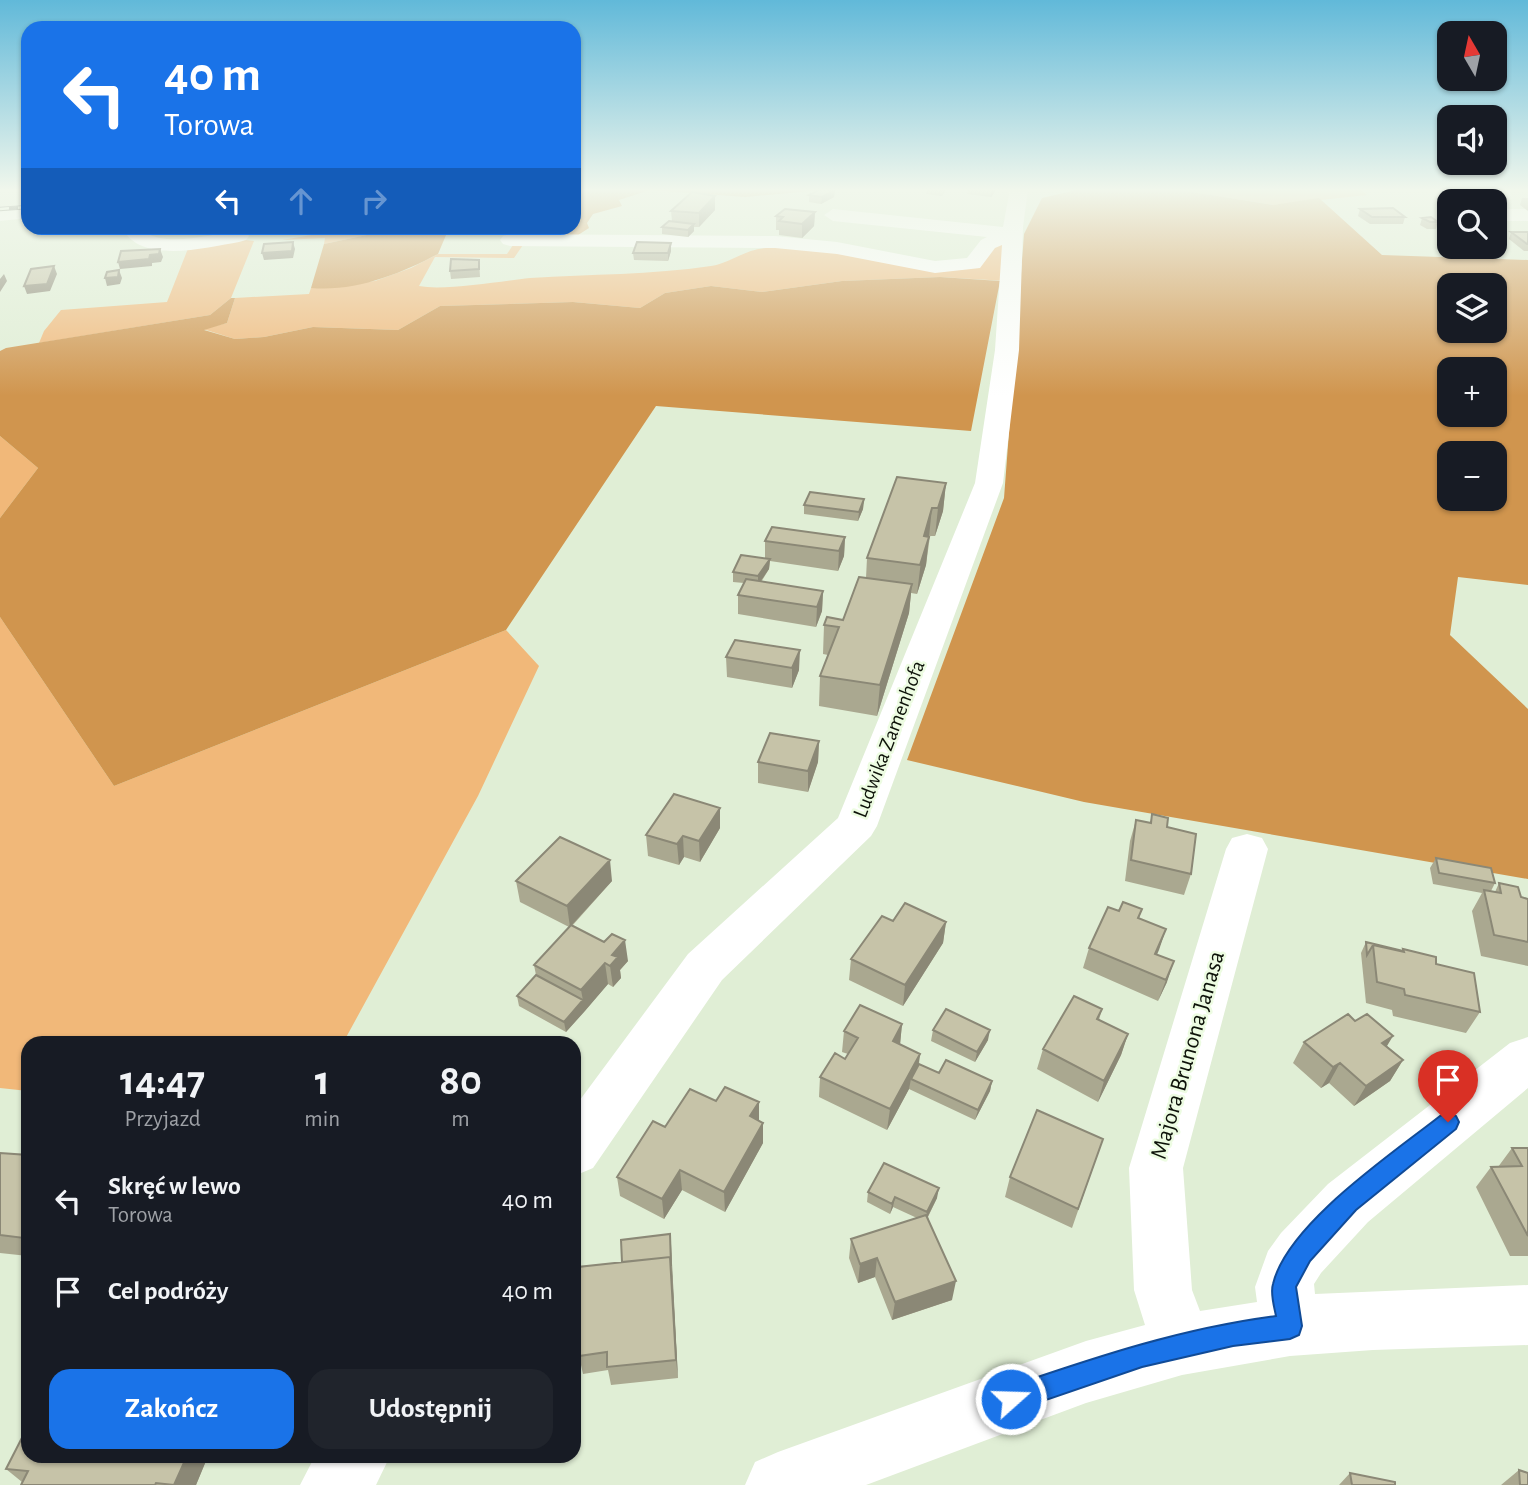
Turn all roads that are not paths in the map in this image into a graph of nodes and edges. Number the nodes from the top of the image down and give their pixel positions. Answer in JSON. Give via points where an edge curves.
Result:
{"nodes":[{"id":1,"x":890,"y":258,"type":"edge"},
{"id":2,"x":977,"y":258,"type":"edge"},
{"id":3,"x":1012,"y":258,"type":"edge"},
{"id":4,"x":1247,"y":849,"type":"dead end"},
{"id":5,"x":1528,"y":1058,"type":"edge"},
{"id":6,"x":581,"y":1141,"type":"edge"},
{"id":7,"x":1528,"y":1315,"type":"edge"},
{"id":8,"x":1290,"y":1326,"type":"junction"},
{"id":9,"x":1182,"y":1345,"type":"junction"},
{"id":10,"x":352,"y":1463,"type":"edge"},
{"id":11,"x":333,"y":1485,"type":"edge"},
{"id":12,"x":778,"y":1485,"type":"edge"}],
"edges":[{"from":1,"to":2,"type":"street","via":[[935,267],[973,264]]},
{"from":3,"to":6,"type":"street","name":"Ludwika Zamenhofa","via":[[1007,351],[989,483],[856,825],[705,967]]},
{"from":4,"to":9,"type":"street","name":"Majora Brunona Janasa","via":[[1156,1168],[1163,1290]]},
{"from":5,"to":8,"type":"street","via":[[1348,1203],[1301,1253],[1284,1287]]},
{"from":7,"to":8,"type":"street"},
{"from":8,"to":9,"type":"street"},
{"from":9,"to":12,"type":"street","via":[[1086,1371]]},
{"from":10,"to":11,"type":"street"}]}
